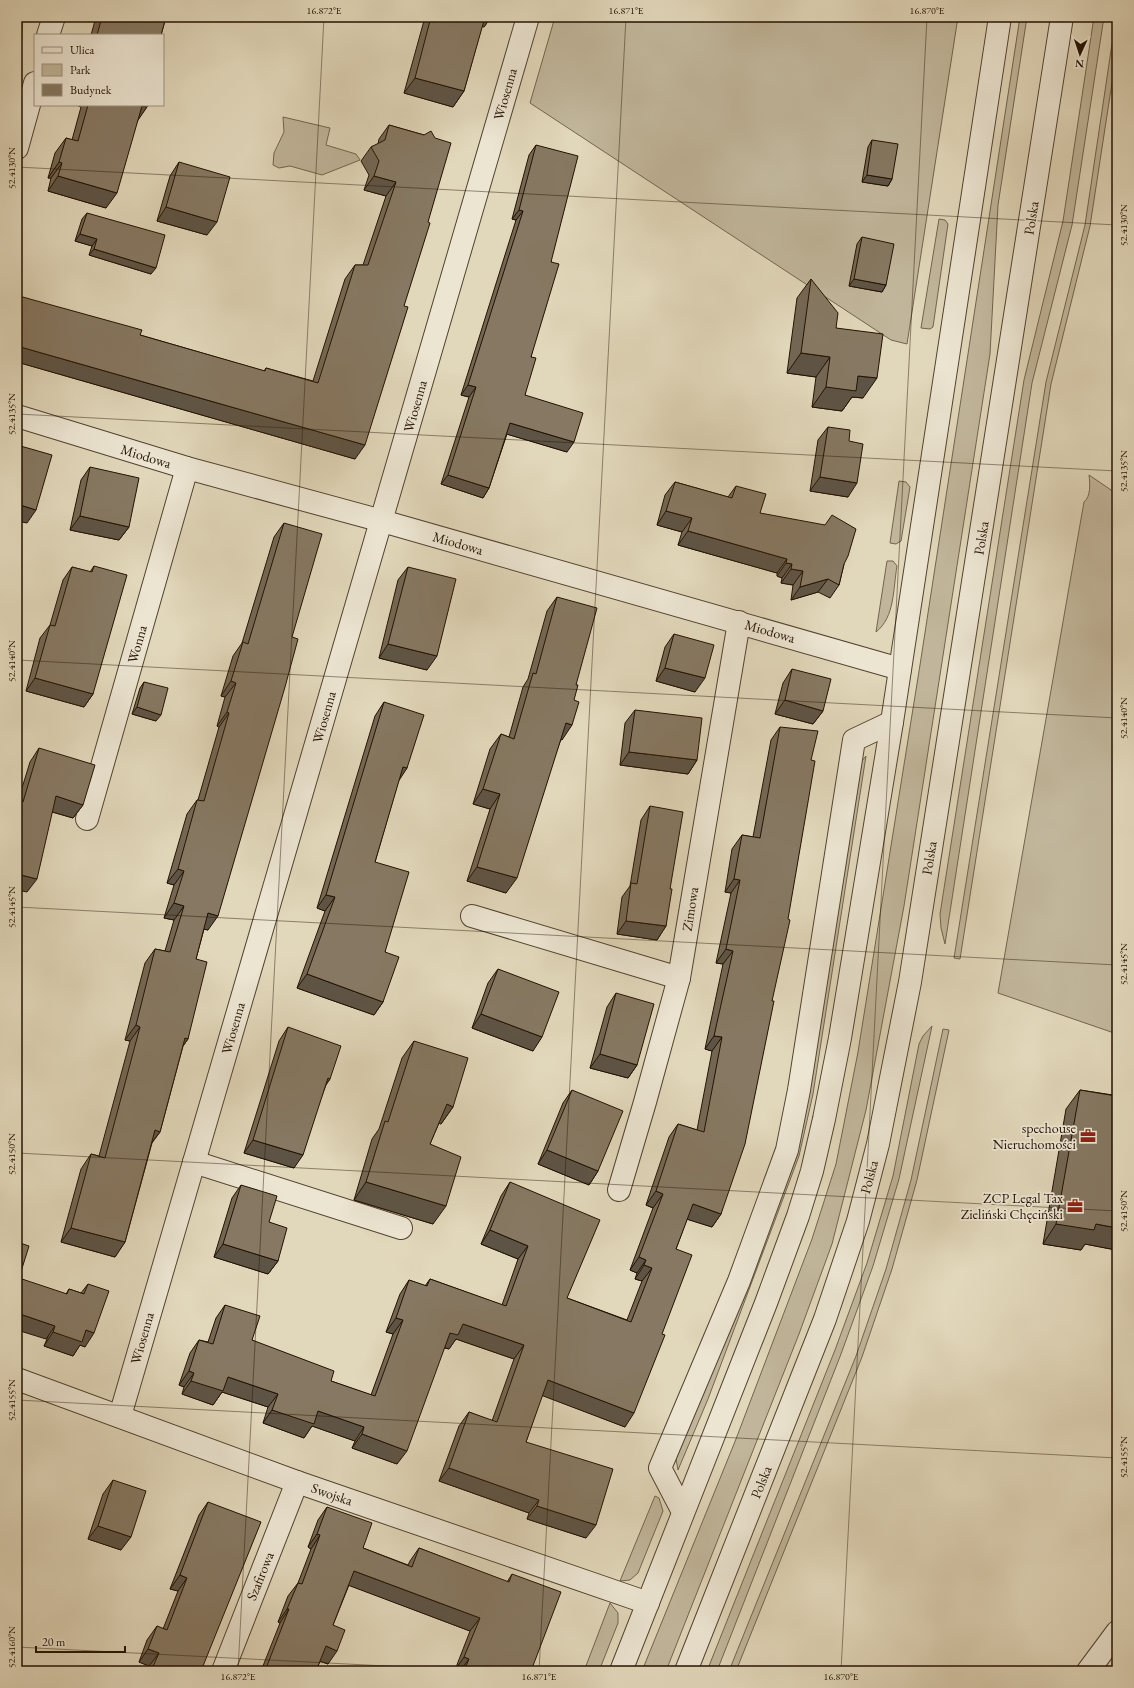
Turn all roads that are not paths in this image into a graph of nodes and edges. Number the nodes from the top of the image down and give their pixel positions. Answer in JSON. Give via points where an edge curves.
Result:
{"nodes":[{"id":1,"x":54,"y":17,"type":"edge"},
{"id":2,"x":528,"y":17,"type":"edge"},
{"id":3,"x":1000,"y":17,"type":"edge"},
{"id":4,"x":1062,"y":17,"type":"edge"},
{"id":5,"x":48,"y":34,"type":"edge"},
{"id":6,"x":34,"y":87,"type":"edge"},
{"id":7,"x":17,"y":148,"type":"edge"},
{"id":8,"x":17,"y":416,"type":"edge"},
{"id":9,"x":187,"y":468,"type":"junction"},
{"id":10,"x":382,"y":521,"type":"junction"},
{"id":11,"x":739,"y":622,"type":"junction"},
{"id":12,"x":900,"y":669,"type":"junction"},
{"id":13,"x":892,"y":722,"type":"junction"},
{"id":14,"x":87,"y":819,"type":"dead end"},
{"id":15,"x":472,"y":916,"type":"dead end"},
{"id":16,"x":679,"y":978,"type":"junction"},
{"id":17,"x":194,"y":1162,"type":"junction"},
{"id":18,"x":619,"y":1190,"type":"dead end"},
{"id":19,"x":401,"y":1228,"type":"dead end"},
{"id":20,"x":17,"y":1379,"type":"edge"},
{"id":21,"x":120,"y":1416,"type":"junction"},
{"id":22,"x":297,"y":1482,"type":"junction"},
{"id":23,"x":683,"y":1512,"type":"junction"},
{"id":24,"x":648,"y":1603,"type":"junction"},
{"id":25,"x":1117,"y":1632,"type":"edge"},
{"id":26,"x":223,"y":1671,"type":"edge"},
{"id":27,"x":621,"y":1671,"type":"edge"},
{"id":28,"x":686,"y":1671,"type":"edge"},
{"id":29,"x":1088,"y":1671,"type":"edge"}],
"edges":[{"from":1,"to":5,"type":"street"},
{"from":2,"to":10,"type":"street","name":"Wiosenna"},
{"from":3,"to":12,"type":"street"},
{"from":4,"to":28,"type":"street","name":"Polska","via":[[911,974],[878,1144],[858,1221],[825,1319]]},
{"from":6,"to":7,"type":"street"},
{"from":8,"to":9,"type":"street","name":"Miodowa"},
{"from":9,"to":10,"type":"street","name":"Miodowa"},
{"from":9,"to":14,"type":"street","name":"Wonna"},
{"from":10,"to":11,"type":"street","name":"Miodowa"},
{"from":10,"to":17,"type":"street","name":"Wiosenna"},
{"from":11,"to":12,"type":"street","name":"Miodowa"},
{"from":11,"to":16,"type":"street","name":"Zimowa"},
{"from":12,"to":13,"type":"street"},
{"from":13,"to":23,"type":"street","via":[[840,1038],[812,1171],[766,1303]]},
{"from":13,"to":23,"type":"street","via":[[854,740],[800,1083],[787,1150],[739,1281],[660,1468]]},
{"from":15,"to":16,"type":"street"},
{"from":16,"to":18,"type":"street","name":"Zimowa"},
{"from":17,"to":19,"type":"street"},
{"from":17,"to":21,"type":"street","name":"Wiosenna"},
{"from":20,"to":21,"type":"street","name":"Swojska"},
{"from":21,"to":22,"type":"street","name":"Swojska"},
{"from":22,"to":24,"type":"street","name":"Swojska"},
{"from":22,"to":26,"type":"street","name":"Szafirowa"},
{"from":23,"to":24,"type":"street"},
{"from":24,"to":27,"type":"street"},
{"from":25,"to":29,"type":"street"}]}
